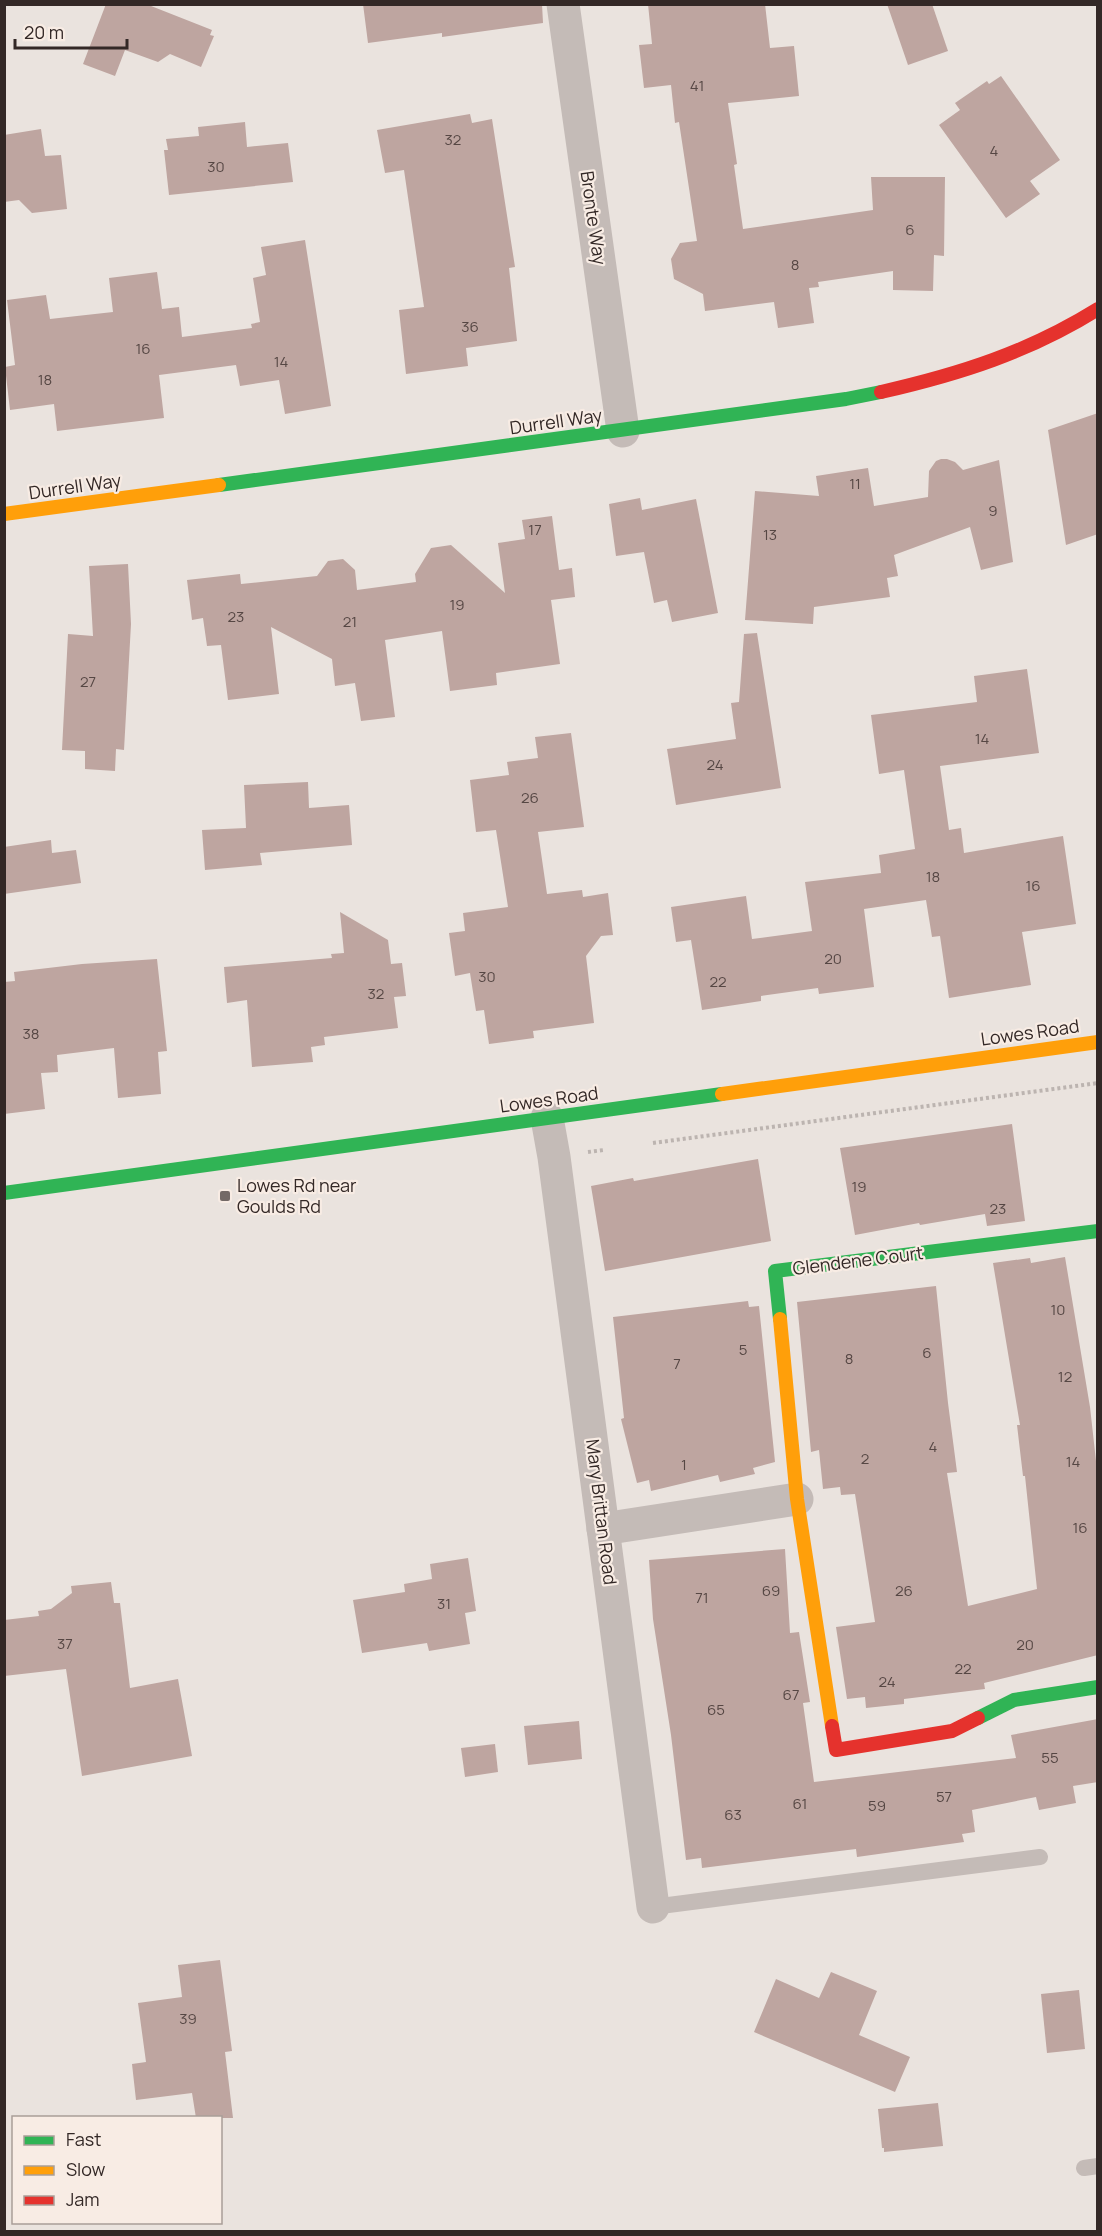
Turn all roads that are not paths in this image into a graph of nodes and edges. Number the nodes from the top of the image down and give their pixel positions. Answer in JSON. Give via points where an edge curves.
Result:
{"nodes":[{"id":1,"x":563,"y":4,"type":"edge"},
{"id":2,"x":1098,"y":309,"type":"edge"},
{"id":3,"x":623,"y":431,"type":"junction"},
{"id":4,"x":4,"y":514,"type":"edge"},
{"id":5,"x":1098,"y":1042,"type":"edge"},
{"id":6,"x":548,"y":1118,"type":"junction"},
{"id":7,"x":4,"y":1193,"type":"edge"},
{"id":8,"x":1098,"y":1231,"type":"edge"},
{"id":9,"x":797,"y":1499,"type":"junction"},
{"id":10,"x":603,"y":1529,"type":"junction"},
{"id":11,"x":1098,"y":1687,"type":"edge"},
{"id":12,"x":1040,"y":1857,"type":"dead end"},
{"id":13,"x":653,"y":1907,"type":"joint"}],
"edges":[{"from":1,"to":3,"type":"street","name":"Bronte Way"},
{"from":2,"to":3,"type":"street","name":"Durrell Way","via":[[1029,348],[917,384],[846,399]]},
{"from":3,"to":4,"type":"street","name":"Durrell Way"},
{"from":5,"to":6,"type":"street","name":"Lowes Road"},
{"from":6,"to":7,"type":"street","name":"Lowes Road"},
{"from":6,"to":10,"type":"street","name":"Mary Brittan Road"},
{"from":8,"to":9,"type":"street","name":"Glendene Court","via":[[775,1271]]},
{"from":9,"to":10,"type":"street"},
{"from":9,"to":11,"type":"street","name":"Glendene Court","via":[[836,1750],[952,1731],[1014,1700]]},
{"from":10,"to":13,"type":"street","name":"Mary Brittan Road"},
{"from":12,"to":13,"type":"lane"}]}
